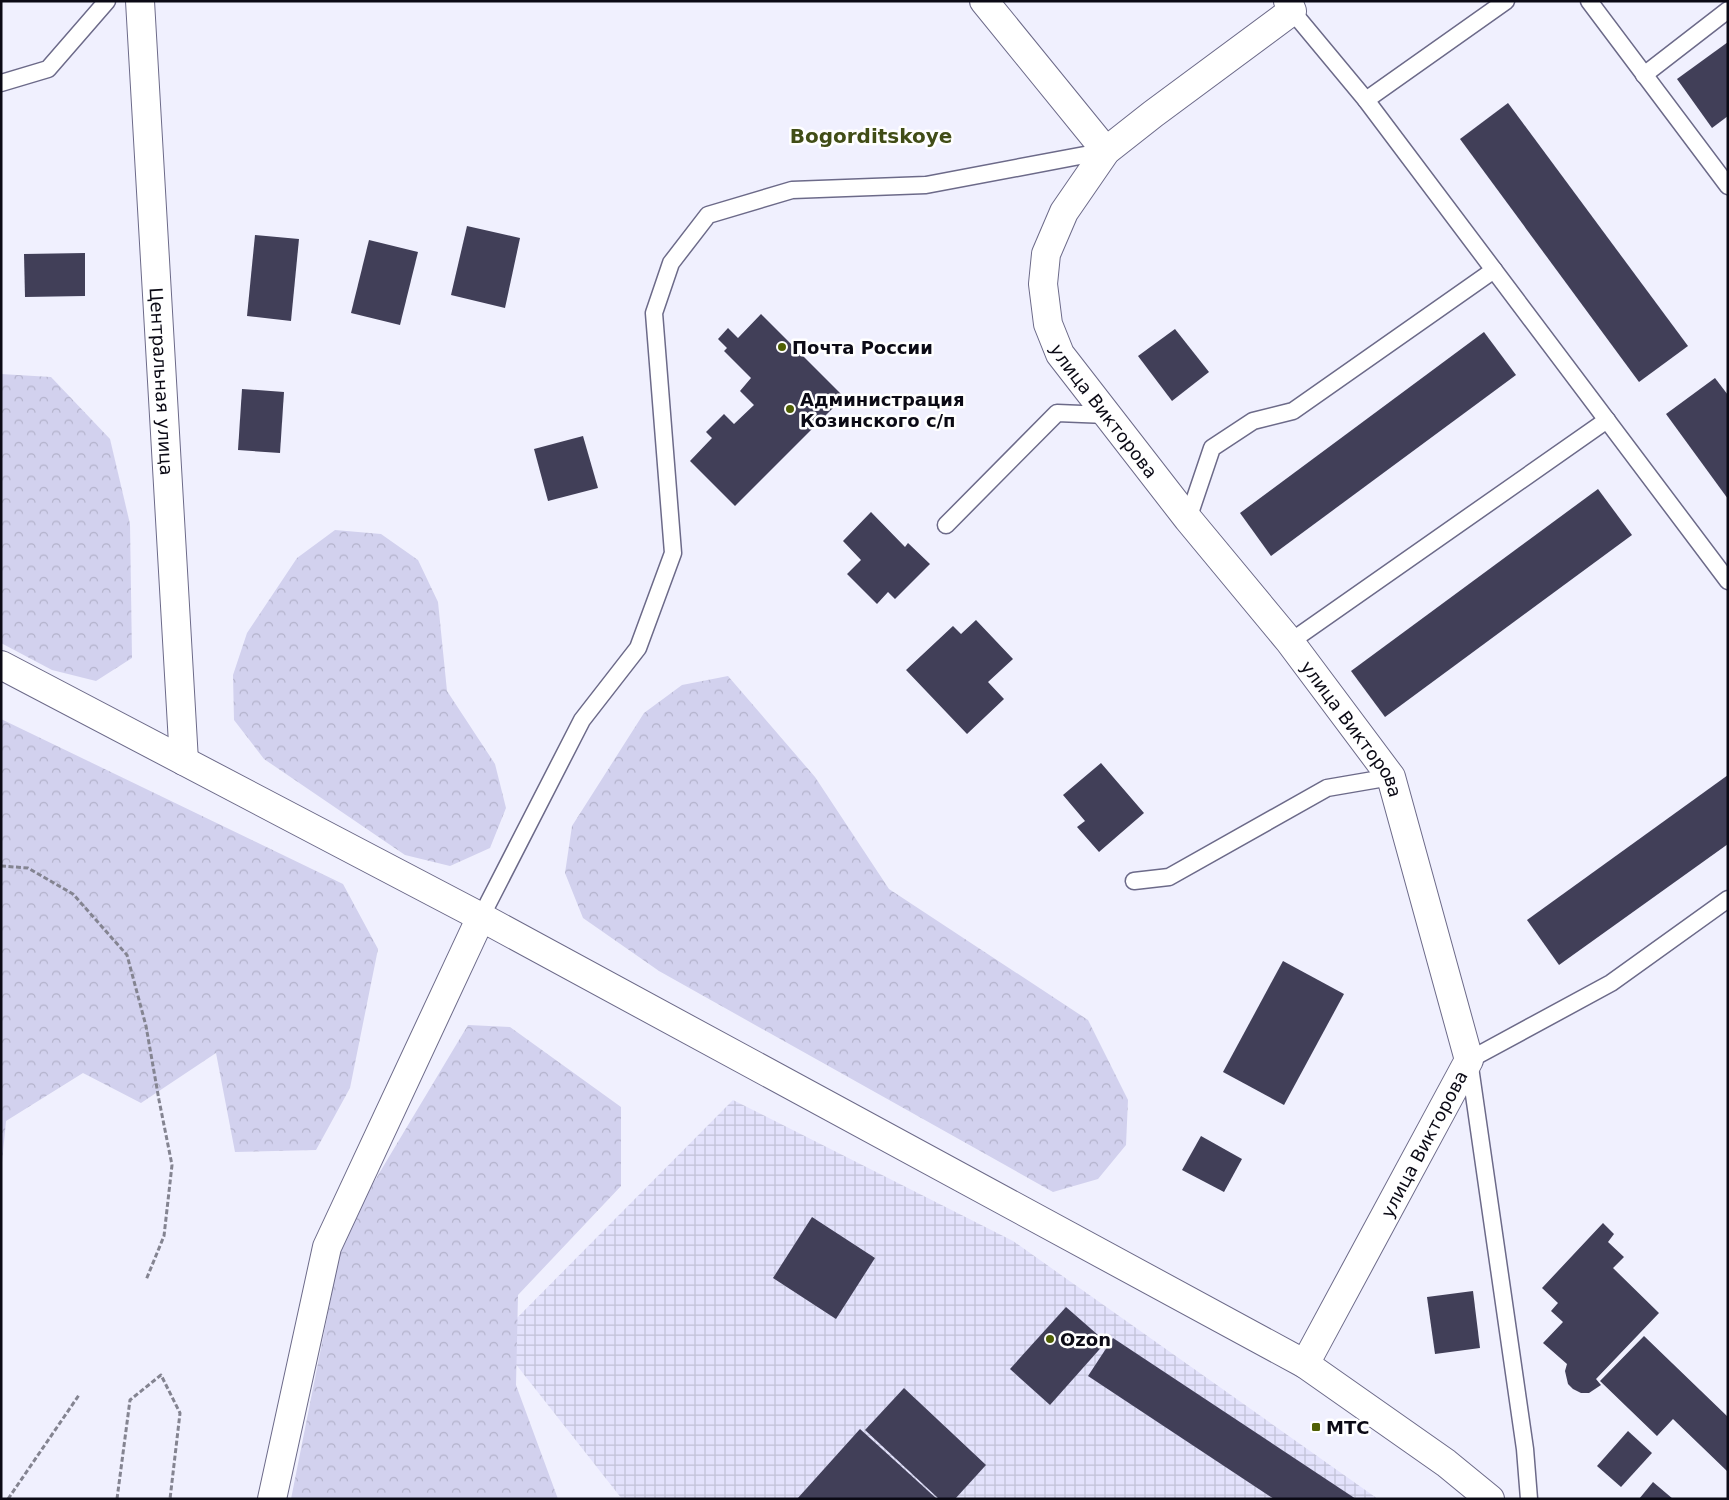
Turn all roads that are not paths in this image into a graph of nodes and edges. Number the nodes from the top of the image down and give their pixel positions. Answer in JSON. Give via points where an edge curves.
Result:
{"nodes":[{"id":1,"x":107,"y":1,"type":"edge"},
{"id":2,"x":140,"y":1,"type":"edge"},
{"id":3,"x":984,"y":1,"type":"edge"},
{"id":4,"x":1506,"y":1,"type":"edge"},
{"id":5,"x":1589,"y":1,"type":"edge"},
{"id":6,"x":1290,"y":6,"type":"edge"},
{"id":7,"x":1728,"y":10,"type":"edge"},
{"id":8,"x":1644,"y":75,"type":"junction"},
{"id":9,"x":1,"y":83,"type":"edge"},
{"id":10,"x":1366,"y":100,"type":"junction"},
{"id":11,"x":1106,"y":151,"type":"junction"},
{"id":12,"x":1728,"y":186,"type":"edge"},
{"id":13,"x":1494,"y":270,"type":"junction"},
{"id":14,"x":1107,"y":415,"type":"junction"},
{"id":15,"x":1606,"y":420,"type":"junction"},
{"id":16,"x":1188,"y":518,"type":"junction"},
{"id":17,"x":946,"y":524,"type":"dead end"},
{"id":18,"x":1728,"y":581,"type":"edge"},
{"id":19,"x":1290,"y":642,"type":"junction"},
{"id":20,"x":1,"y":665,"type":"edge"},
{"id":21,"x":184,"y":761,"type":"junction"},
{"id":22,"x":1391,"y":777,"type":"junction"},
{"id":23,"x":1134,"y":881,"type":"dead end"},
{"id":24,"x":1728,"y":898,"type":"edge"},
{"id":25,"x":481,"y":917,"type":"junction"},
{"id":26,"x":1470,"y":1060,"type":"junction"},
{"id":27,"x":1305,"y":1364,"type":"junction"},
{"id":28,"x":272,"y":1499,"type":"edge"},
{"id":29,"x":1490,"y":1499,"type":"edge"},
{"id":30,"x":1528,"y":1499,"type":"edge"}],
"edges":[{"from":1,"to":9,"type":"lane","via":[[48,69]]},
{"from":2,"to":21,"type":"street","name":"Центральная улица"},
{"from":3,"to":11,"type":"street"},
{"from":4,"to":10,"type":"lane"},
{"from":5,"to":8,"type":"lane"},
{"from":6,"to":10,"type":"lane"},
{"from":6,"to":11,"type":"street","name":"улица Викторова"},
{"from":7,"to":8,"type":"lane"},
{"from":8,"to":12,"type":"lane"},
{"from":10,"to":13,"type":"lane"},
{"from":11,"to":14,"type":"street","name":"улица Викторова","via":[[1064,212],[1046,254],[1042,284],[1048,324],[1060,354]]},
{"from":11,"to":25,"type":"lane","via":[[926,185],[792,190],[708,216],[671,263],[654,313],[673,553],[638,648],[582,720]]},
{"from":13,"to":15,"type":"lane"},
{"from":13,"to":16,"type":"lane","via":[[1293,411],[1253,421],[1212,448]]},
{"from":14,"to":16,"type":"street","name":"улица Викторова"},
{"from":14,"to":17,"type":"lane","via":[[1057,413]]},
{"from":15,"to":18,"type":"lane"},
{"from":15,"to":19,"type":"lane"},
{"from":16,"to":19,"type":"street","name":"улица Викторова"},
{"from":19,"to":22,"type":"street","name":"улица Викторова"},
{"from":20,"to":21,"type":"street"},
{"from":21,"to":25,"type":"street"},
{"from":22,"to":23,"type":"lane","via":[[1327,788],[1169,876]]},
{"from":22,"to":26,"type":"street","name":"улица Викторова"},
{"from":24,"to":26,"type":"lane","via":[[1611,983]]},
{"from":25,"to":27,"type":"street"},
{"from":25,"to":28,"type":"street","via":[[328,1247]]},
{"from":26,"to":27,"type":"street","name":"улица Викторова"},
{"from":26,"to":30,"type":"lane","via":[[1525,1449]]},
{"from":27,"to":29,"type":"street","via":[[1446,1463]]}]}
